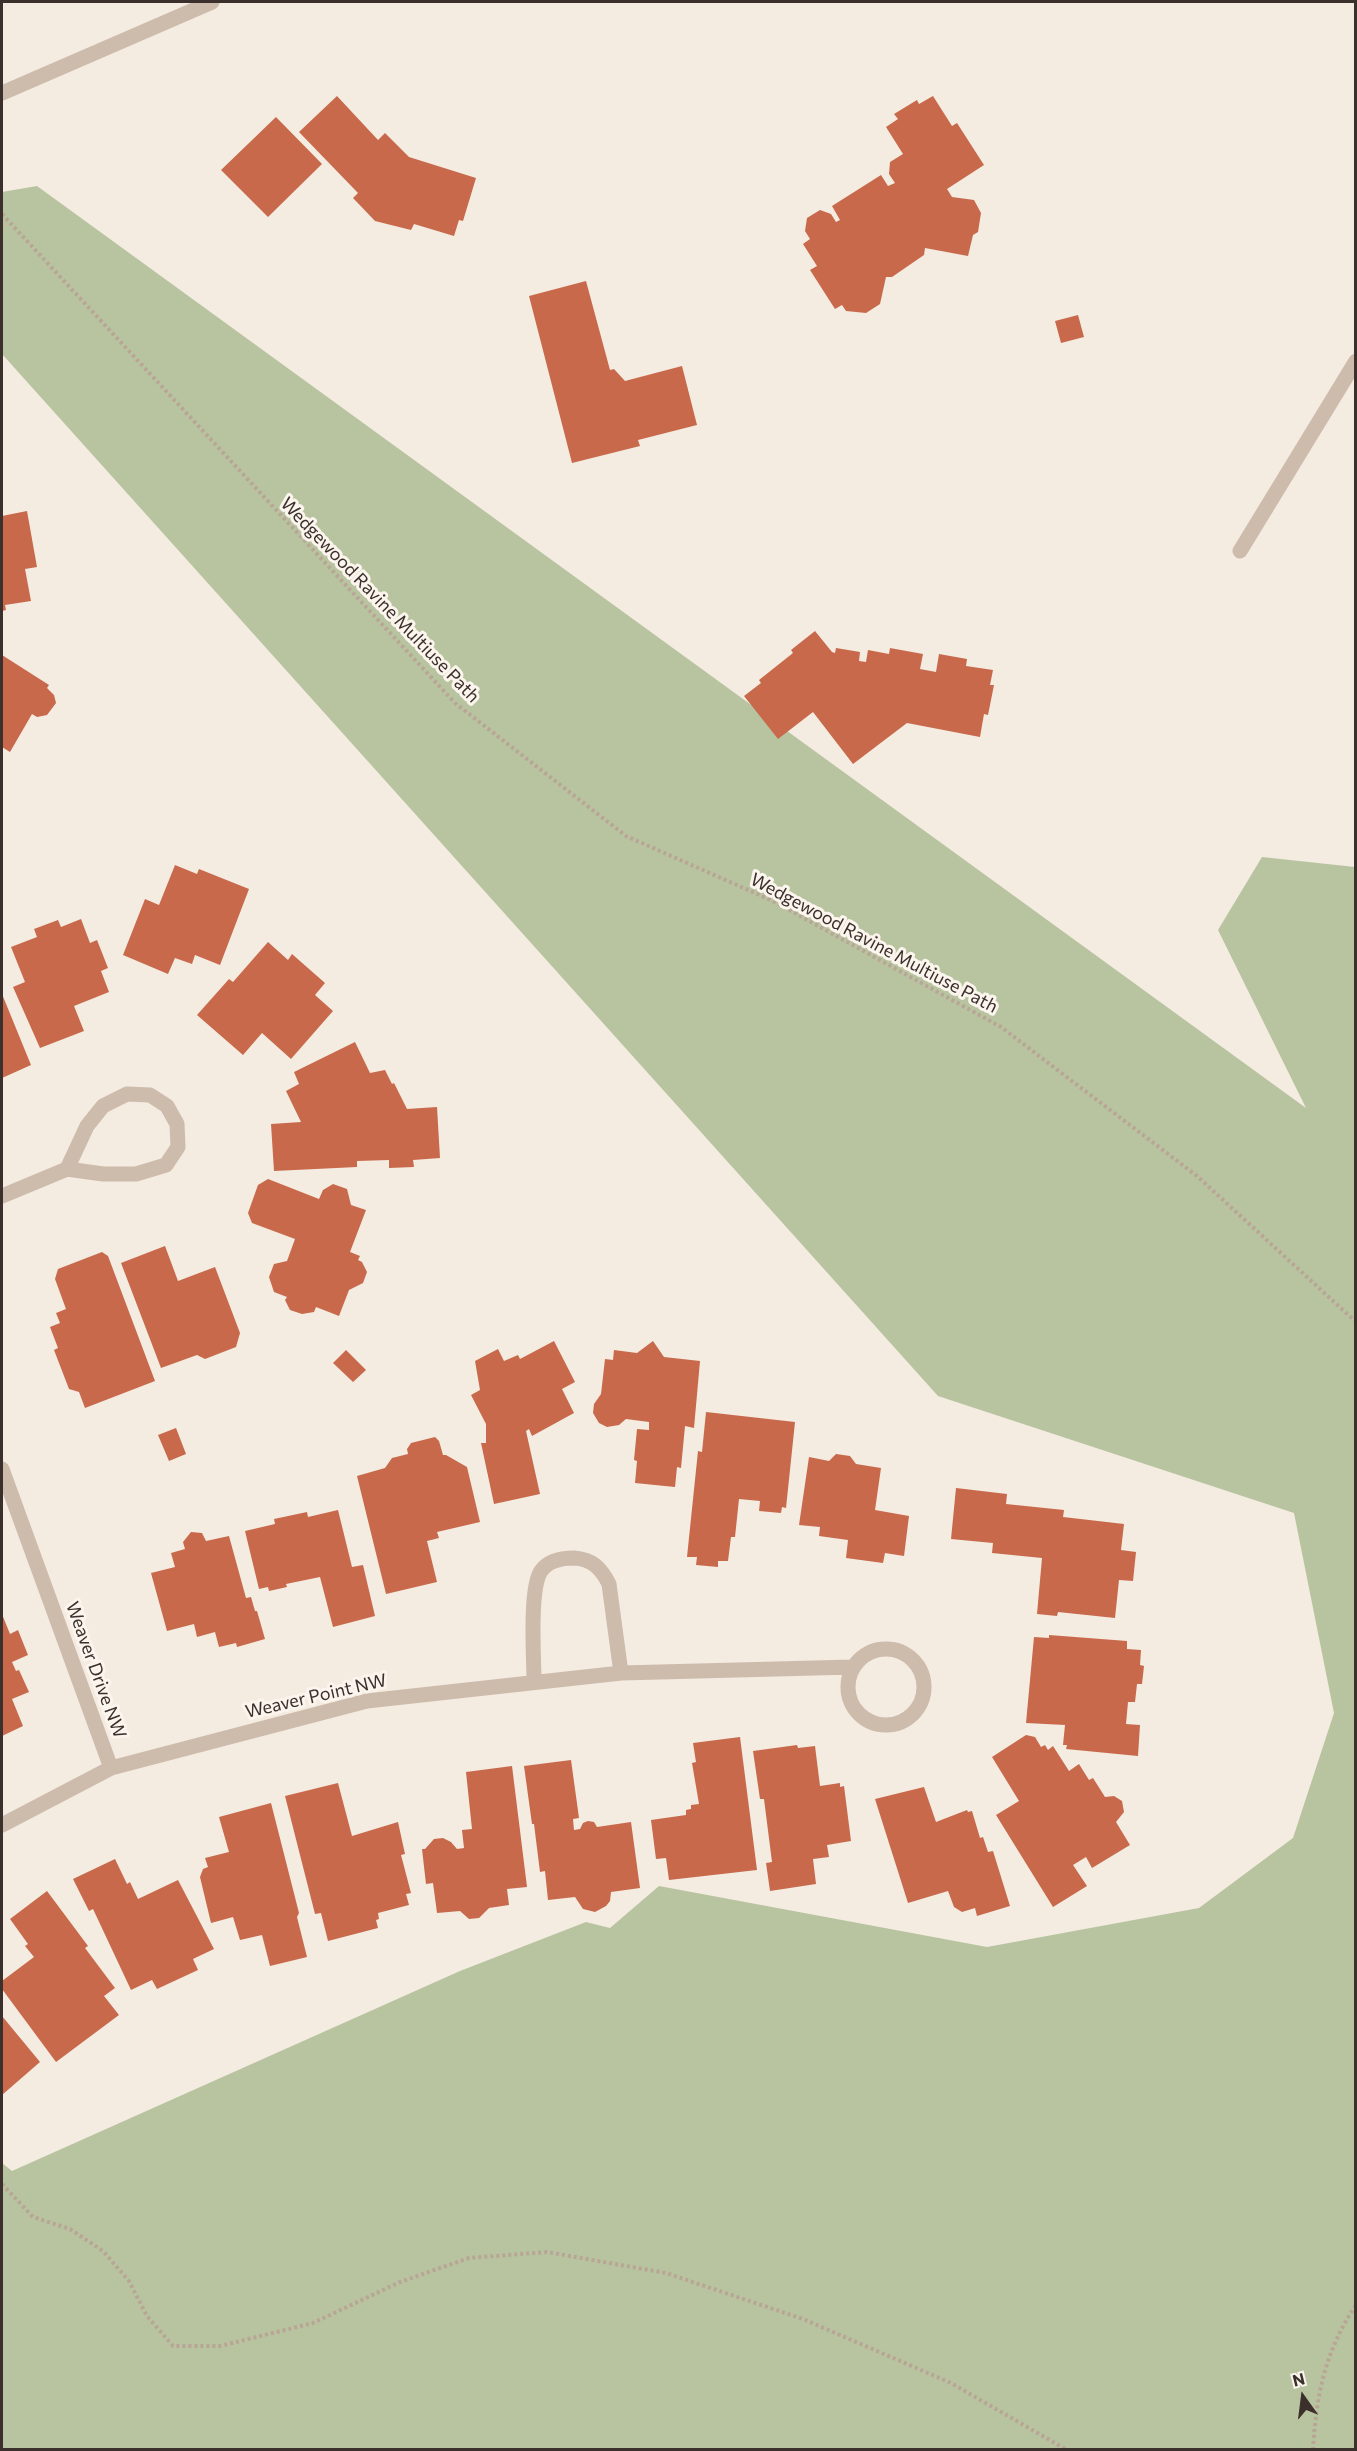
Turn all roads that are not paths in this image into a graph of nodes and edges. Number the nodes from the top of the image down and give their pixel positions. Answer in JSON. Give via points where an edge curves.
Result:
{"nodes":[{"id":1,"x":212,"y":2,"type":"edge"},
{"id":2,"x":2,"y":93,"type":"edge"},
{"id":3,"x":1356,"y":361,"type":"edge"},
{"id":4,"x":1240,"y":551,"type":"dead end"},
{"id":5,"x":67,"y":1169,"type":"junction"},
{"id":6,"x":2,"y":1196,"type":"edge"},
{"id":7,"x":2,"y":1469,"type":"edge"},
{"id":8,"x":853,"y":1667,"type":"junction"},
{"id":9,"x":621,"y":1673,"type":"junction"},
{"id":10,"x":534,"y":1682,"type":"junction"},
{"id":11,"x":111,"y":1768,"type":"junction"},
{"id":12,"x":2,"y":1825,"type":"edge"}],
"edges":[{"from":1,"to":2,"type":"street"},
{"from":3,"to":4,"type":"street"},
{"from":5,"to":5,"type":"street","via":[[136,1174],[165,1165],[178,1147],[177,1124],[167,1106],[150,1095],[127,1094],[103,1106],[87,1126]]},
{"from":5,"to":6,"type":"street"},
{"from":7,"to":11,"type":"street","name":"Weaver Drive NW"},
{"from":8,"to":8,"type":"street","via":[[873,1651],[898,1650],[918,1665],[925,1689],[922,1701],[911,1716],[894,1725],[869,1722],[849,1698]]},
{"from":8,"to":9,"type":"street","name":"Weaver Point NW"},
{"from":9,"to":10,"type":"street","name":"Weaver Point NW"},
{"from":9,"to":10,"type":"street","via":[[609,1584],[604,1573],[587,1560],[562,1559],[541,1570],[534,1588]]},
{"from":10,"to":11,"type":"street","name":"Weaver Point NW","via":[[367,1701]]},
{"from":11,"to":12,"type":"street","name":"Weaver Drive NW"}]}
